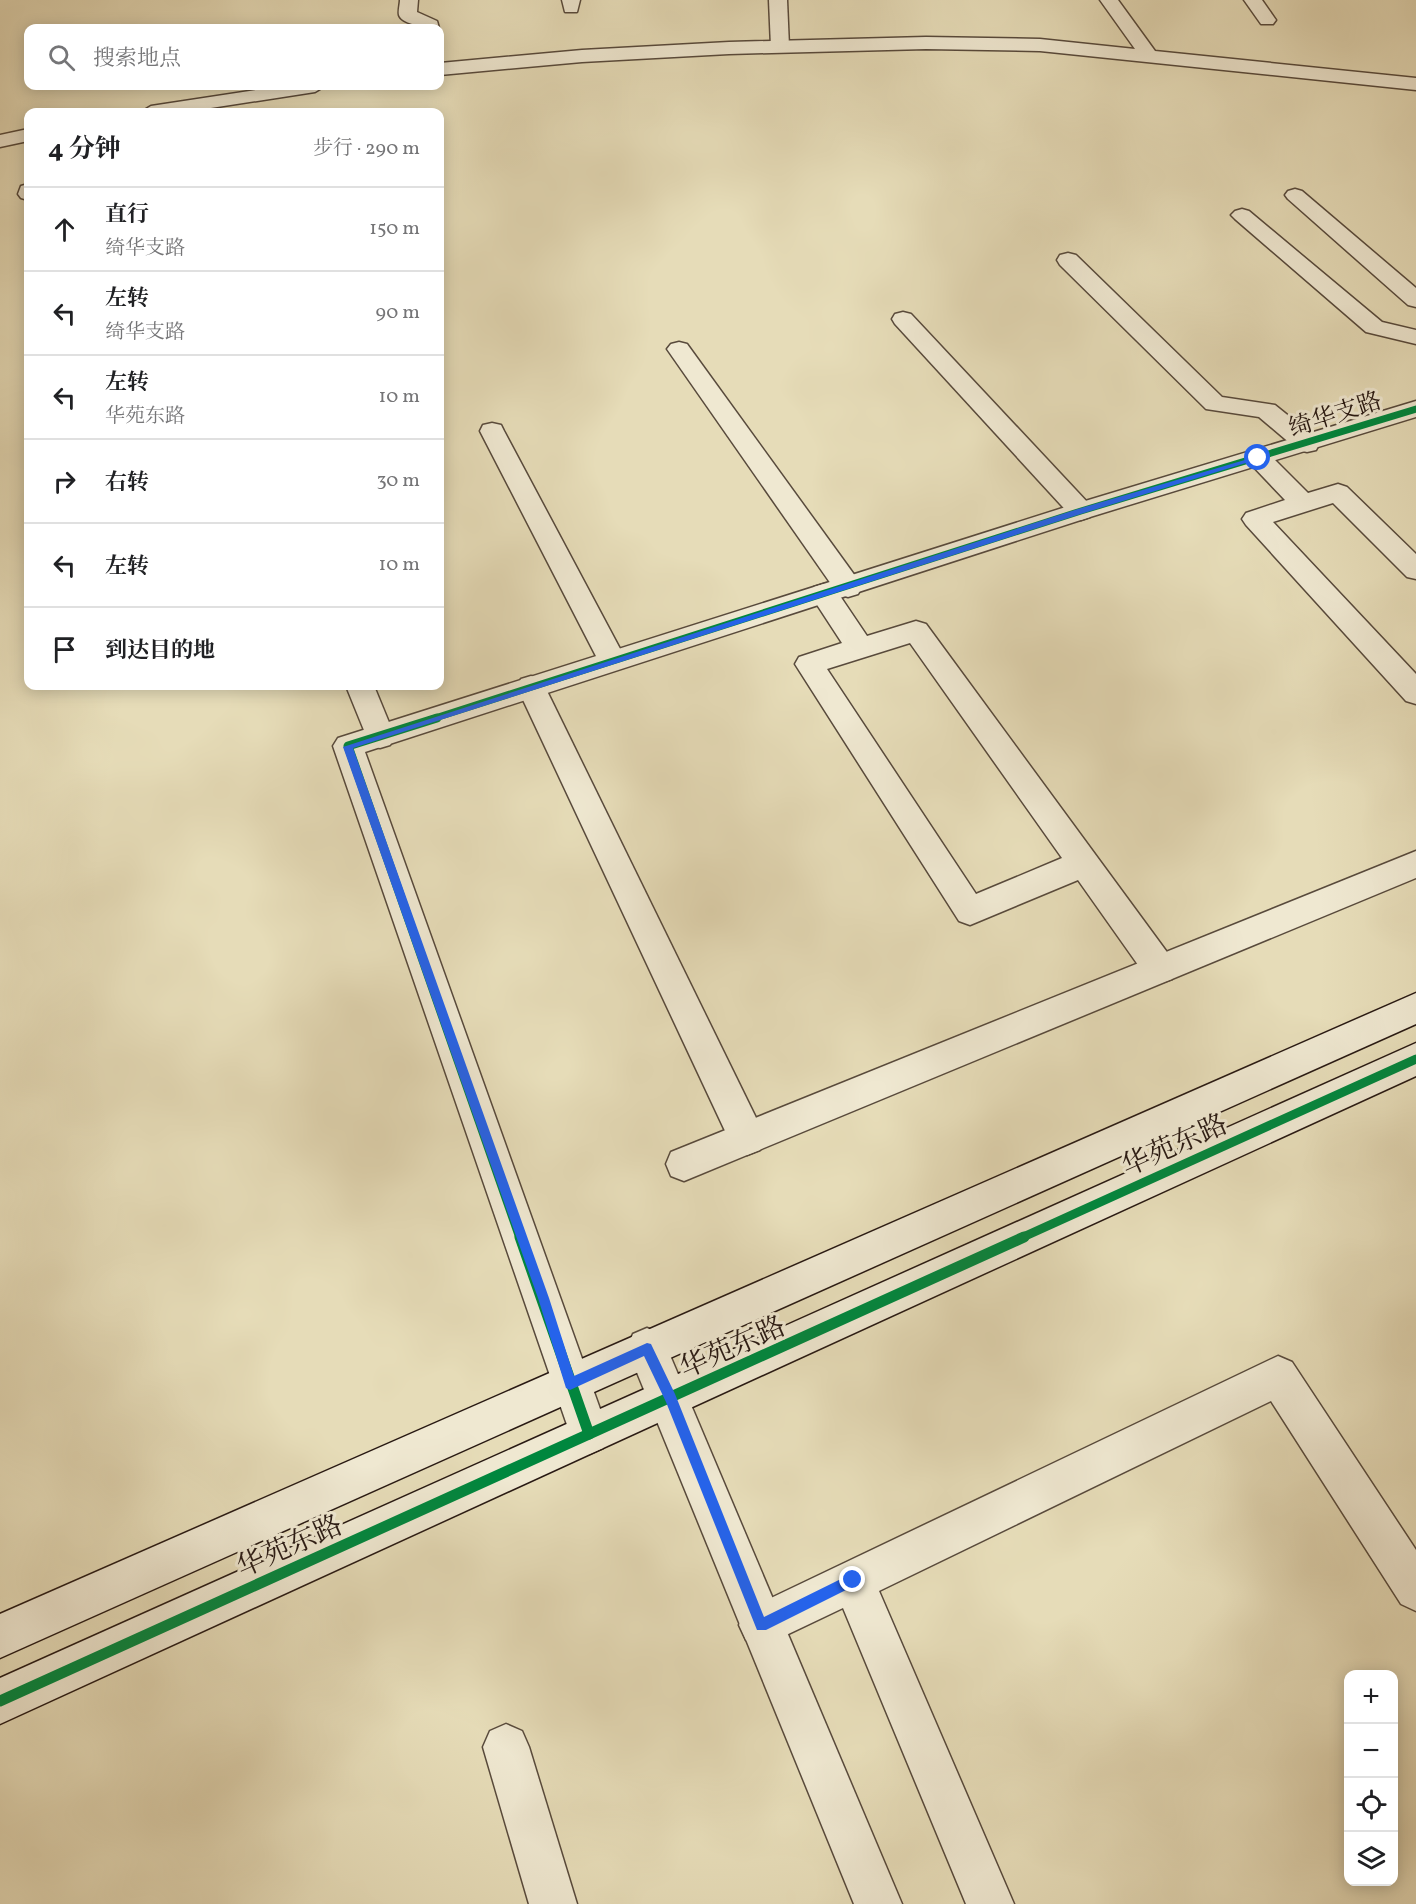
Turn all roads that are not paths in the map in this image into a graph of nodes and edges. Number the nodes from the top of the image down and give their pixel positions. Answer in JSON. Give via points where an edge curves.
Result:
{"nodes":[{"id":1,"x":409,"y":0,"type":"edge"},
{"id":2,"x":778,"y":0,"type":"edge"},
{"id":3,"x":1109,"y":0,"type":"edge"},
{"id":4,"x":1253,"y":0,"type":"edge"},
{"id":5,"x":1267,"y":20,"type":"dead end"},
{"id":6,"x":428,"y":24,"type":"edge"},
{"id":7,"x":780,"y":47,"type":"junction"},
{"id":8,"x":1150,"y":57,"type":"junction"},
{"id":9,"x":444,"y":69,"type":"edge"},
{"id":10,"x":1416,"y":84,"type":"edge"},
{"id":11,"x":290,"y":90,"type":"edge"},
{"id":12,"x":176,"y":108,"type":"edge"},
{"id":13,"x":24,"y":136,"type":"edge"},
{"id":14,"x":0,"y":141,"type":"edge"},
{"id":15,"x":1295,"y":195,"type":"dead end"},
{"id":16,"x":1242,"y":215,"type":"dead end"},
{"id":17,"x":1068,"y":260,"type":"dead end"},
{"id":18,"x":1416,"y":300,"type":"edge"},
{"id":19,"x":903,"y":319,"type":"dead end"},
{"id":20,"x":1415,"y":334,"type":"edge"},
{"id":21,"x":679,"y":349,"type":"dead end"},
{"id":22,"x":1416,"y":409,"type":"edge"},
{"id":23,"x":492,"y":431,"type":"dead end"},
{"id":24,"x":1307,"y":444,"type":"junction"},
{"id":25,"x":1258,"y":458,"type":"junction"},
{"id":26,"x":1303,"y":503,"type":"junction"},
{"id":27,"x":1081,"y":511,"type":"junction"},
{"id":28,"x":1416,"y":570,"type":"edge"},
{"id":29,"x":836,"y":590,"type":"junction"},
{"id":30,"x":860,"y":648,"type":"junction"},
{"id":31,"x":612,"y":660,"type":"junction"},
{"id":32,"x":531,"y":687,"type":"junction"},
{"id":33,"x":362,"y":690,"type":"edge"},
{"id":34,"x":1416,"y":693,"type":"edge"},
{"id":35,"x":381,"y":736,"type":"junction"},
{"id":36,"x":1084,"y":863,"type":"junction"},
{"id":37,"x":1416,"y":864,"type":"edge"},
{"id":38,"x":1160,"y":969,"type":"junction"},
{"id":39,"x":1416,"y":1008,"type":"edge"},
{"id":40,"x":1416,"y":1059,"type":"edge"},
{"id":41,"x":747,"y":1138,"type":"junction"},
{"id":42,"x":684,"y":1164,"type":"dead end"},
{"id":43,"x":647,"y":1348,"type":"junction"},
{"id":44,"x":570,"y":1384,"type":"junction"},
{"id":45,"x":670,"y":1398,"type":"junction"},
{"id":46,"x":590,"y":1434,"type":"junction"},
{"id":47,"x":853,"y":1580,"type":"junction"},
{"id":48,"x":1416,"y":1588,"type":"edge"},
{"id":49,"x":761,"y":1625,"type":"junction"},
{"id":50,"x":0,"y":1636,"type":"edge"},
{"id":51,"x":0,"y":1701,"type":"edge"},
{"id":52,"x":506,"y":1748,"type":"dead end"},
{"id":53,"x":553,"y":1904,"type":"edge"},
{"id":54,"x":878,"y":1904,"type":"edge"},
{"id":55,"x":990,"y":1904,"type":"edge"}],
"edges":[{"from":1,"to":6,"type":"street","via":[[408,15]]},
{"from":2,"to":7,"type":"street"},
{"from":3,"to":8,"type":"street"},
{"from":4,"to":5,"type":"street"},
{"from":7,"to":8,"type":"street","via":[[1040,45]]},
{"from":7,"to":9,"type":"street","via":[[582,56]]},
{"from":8,"to":10,"type":"street"},
{"from":11,"to":12,"type":"street"},
{"from":13,"to":14,"type":"street"},
{"from":15,"to":18,"type":"street"},
{"from":16,"to":20,"type":"street","via":[[1374,327]]},
{"from":17,"to":24,"type":"street","via":[[1215,404],[1266,410]]},
{"from":19,"to":27,"type":"street"},
{"from":21,"to":29,"type":"street"},
{"from":22,"to":24,"type":"street","name":"绮华支路"},
{"from":23,"to":31,"type":"street"},
{"from":24,"to":25,"type":"street","name":"绮华支路"},
{"from":25,"to":26,"type":"street"},
{"from":25,"to":27,"type":"street","name":"绮华支路"},
{"from":26,"to":28,"type":"street","via":[[1338,493]]},
{"from":26,"to":34,"type":"street","via":[[1255,519]]},
{"from":27,"to":29,"type":"street","name":"绮华支路"},
{"from":29,"to":30,"type":"street"},
{"from":29,"to":31,"type":"street","name":"绮华支路"},
{"from":30,"to":36,"type":"street","via":[[916,631]]},
{"from":30,"to":36,"type":"street","via":[[809,664],[970,911]]},
{"from":31,"to":32,"type":"street","name":"绮华支路"},
{"from":32,"to":35,"type":"street","name":"绮华支路"},
{"from":32,"to":41,"type":"street"},
{"from":33,"to":35,"type":"street"},
{"from":35,"to":44,"type":"street","name":"绮华支路","via":[[348,747]]},
{"from":36,"to":38,"type":"street"},
{"from":37,"to":38,"type":"street"},
{"from":38,"to":41,"type":"street"},
{"from":39,"to":43,"type":"street","name":"华苑东路"},
{"from":40,"to":45,"type":"street","name":"华苑东路"},
{"from":41,"to":42,"type":"street"},
{"from":43,"to":44,"type":"street","name":"华苑东路"},
{"from":43,"to":45,"type":"street"},
{"from":44,"to":46,"type":"street","name":"绮华支路"},
{"from":44,"to":50,"type":"street","name":"华苑东路"},
{"from":45,"to":46,"type":"street","name":"华苑东路"},
{"from":45,"to":49,"type":"street"},
{"from":46,"to":51,"type":"street","name":"华苑东路"},
{"from":47,"to":48,"type":"street","via":[[1278,1376]]},
{"from":47,"to":49,"type":"street"},
{"from":47,"to":55,"type":"street"},
{"from":49,"to":54,"type":"street"},
{"from":52,"to":53,"type":"street"}]}
